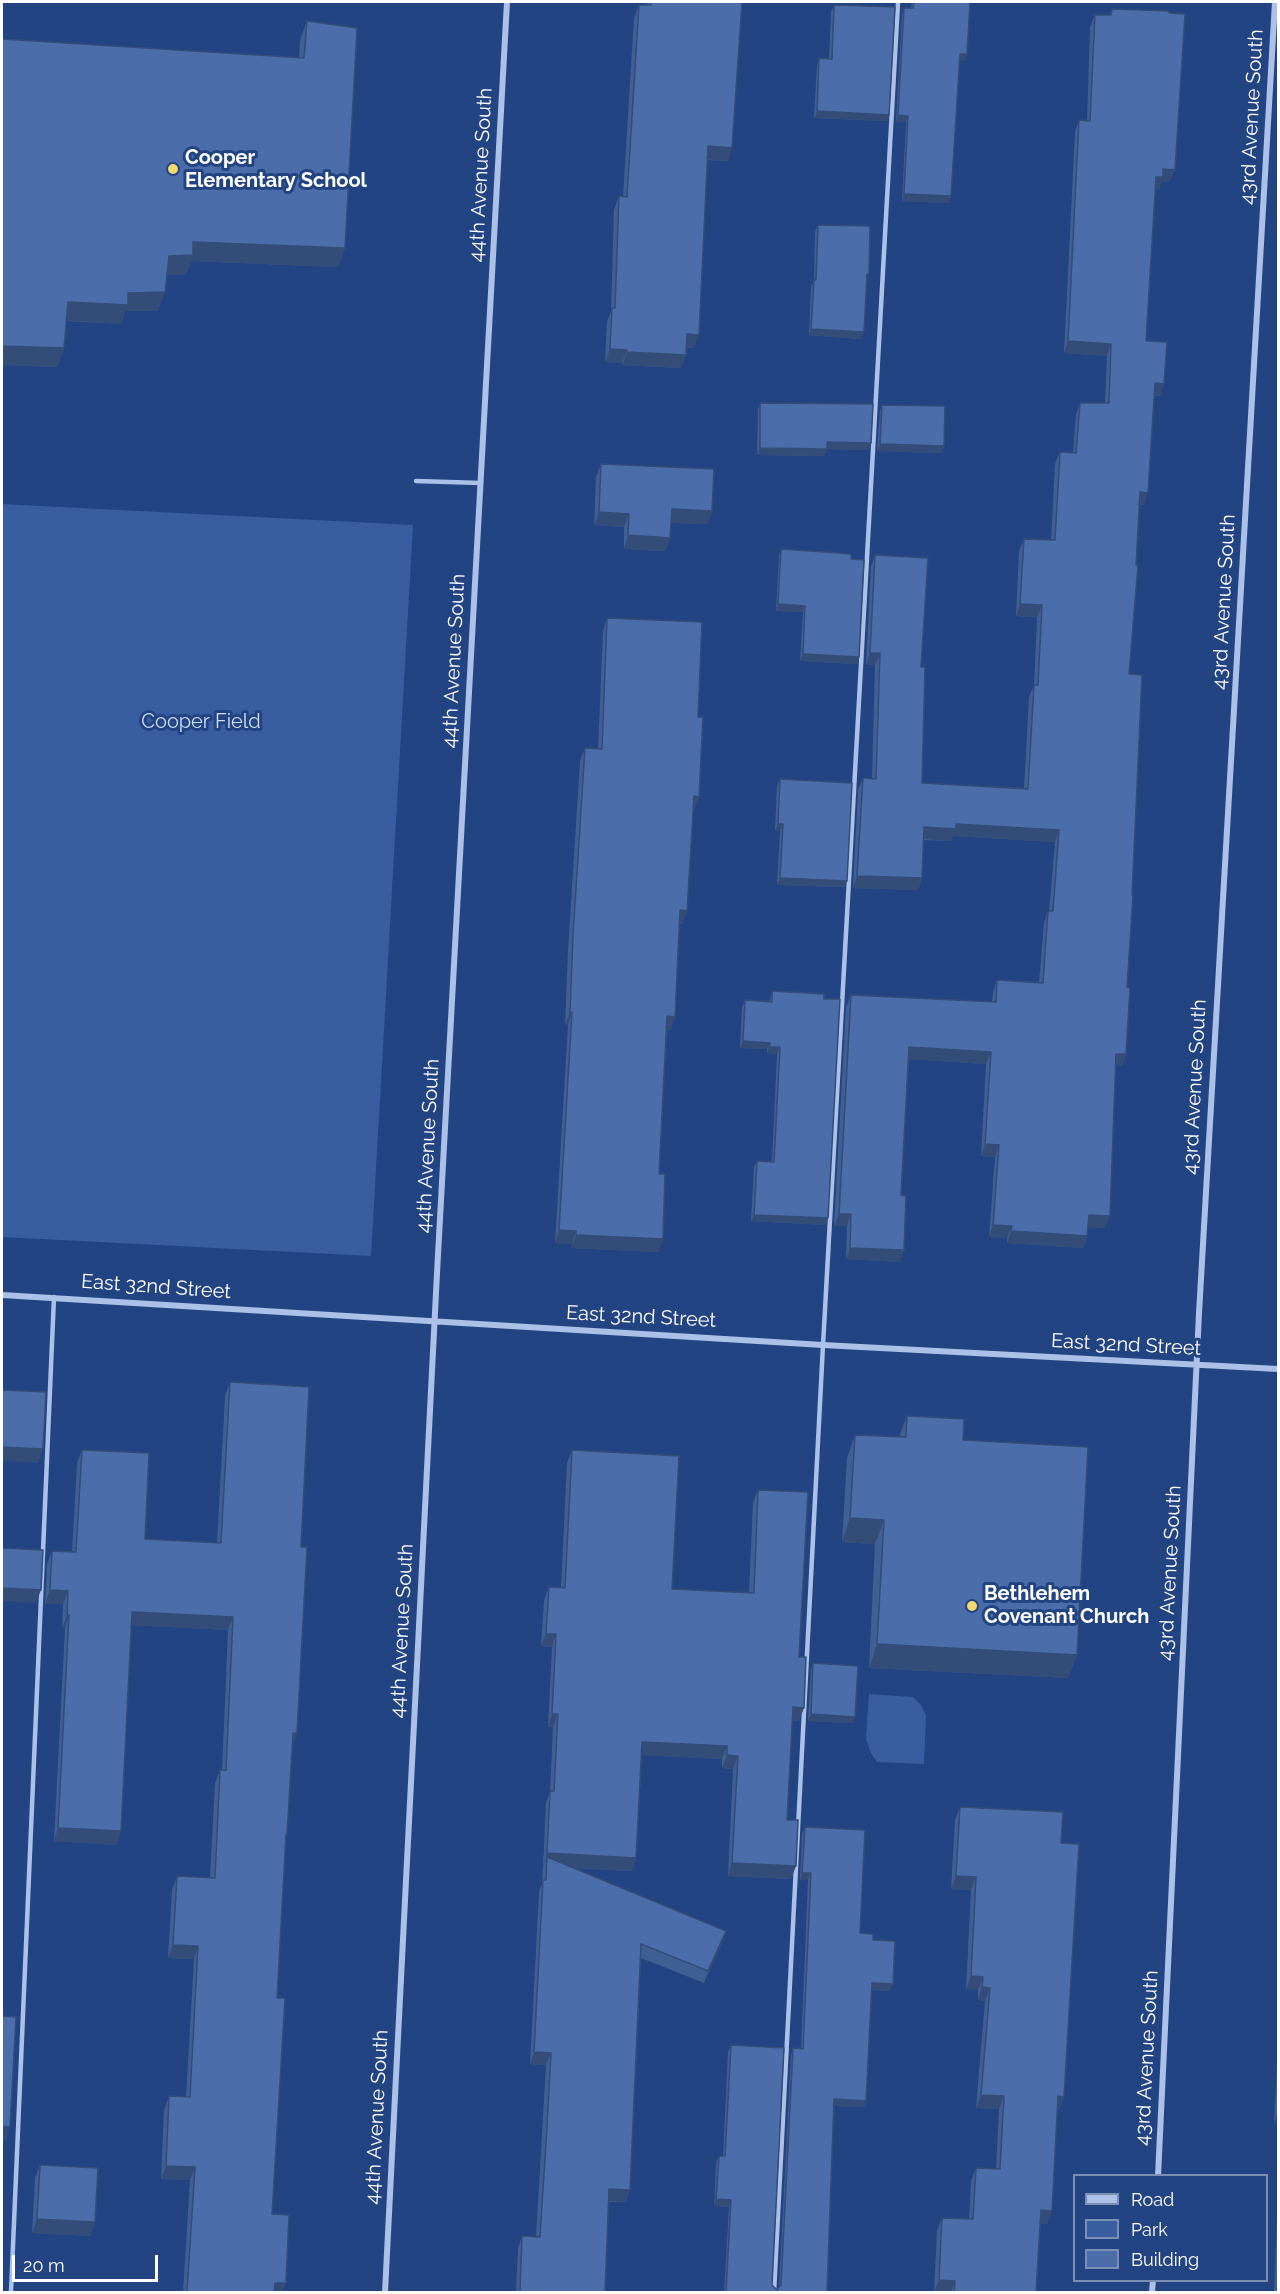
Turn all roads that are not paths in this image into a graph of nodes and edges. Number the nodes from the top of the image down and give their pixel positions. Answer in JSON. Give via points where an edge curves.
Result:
{"nodes":[{"id":1,"x":507,"y":2,"type":"edge"},
{"id":2,"x":898,"y":2,"type":"edge"},
{"id":3,"x":1275,"y":2,"type":"edge"},
{"id":4,"x":416,"y":481,"type":"dead end"},
{"id":5,"x":481,"y":483,"type":"junction"},
{"id":6,"x":2,"y":1295,"type":"edge"},
{"id":7,"x":54,"y":1297,"type":"junction"},
{"id":8,"x":435,"y":1322,"type":"junction"},
{"id":9,"x":823,"y":1345,"type":"junction"},
{"id":10,"x":1196,"y":1365,"type":"junction"},
{"id":11,"x":1278,"y":1369,"type":"edge"},
{"id":12,"x":1158,"y":2174,"type":"edge"},
{"id":13,"x":10,"y":2292,"type":"edge"},
{"id":14,"x":385,"y":2292,"type":"edge"},
{"id":15,"x":774,"y":2292,"type":"edge"}],
"edges":[{"from":1,"to":5,"type":"street","name":"44th Avenue South"},
{"from":2,"to":9,"type":"lane"},
{"from":3,"to":10,"type":"street","name":"43rd Avenue South"},
{"from":4,"to":5,"type":"lane"},
{"from":5,"to":8,"type":"street","name":"44th Avenue South"},
{"from":6,"to":7,"type":"street","name":"East 32nd Street"},
{"from":7,"to":8,"type":"street","name":"East 32nd Street"},
{"from":7,"to":13,"type":"lane"},
{"from":8,"to":9,"type":"street","name":"East 32nd Street"},
{"from":8,"to":14,"type":"street","name":"44th Avenue South"},
{"from":9,"to":10,"type":"street","name":"East 32nd Street"},
{"from":9,"to":15,"type":"lane"},
{"from":10,"to":11,"type":"street","name":"East 32nd Street"},
{"from":10,"to":12,"type":"street","name":"43rd Avenue South"}]}
